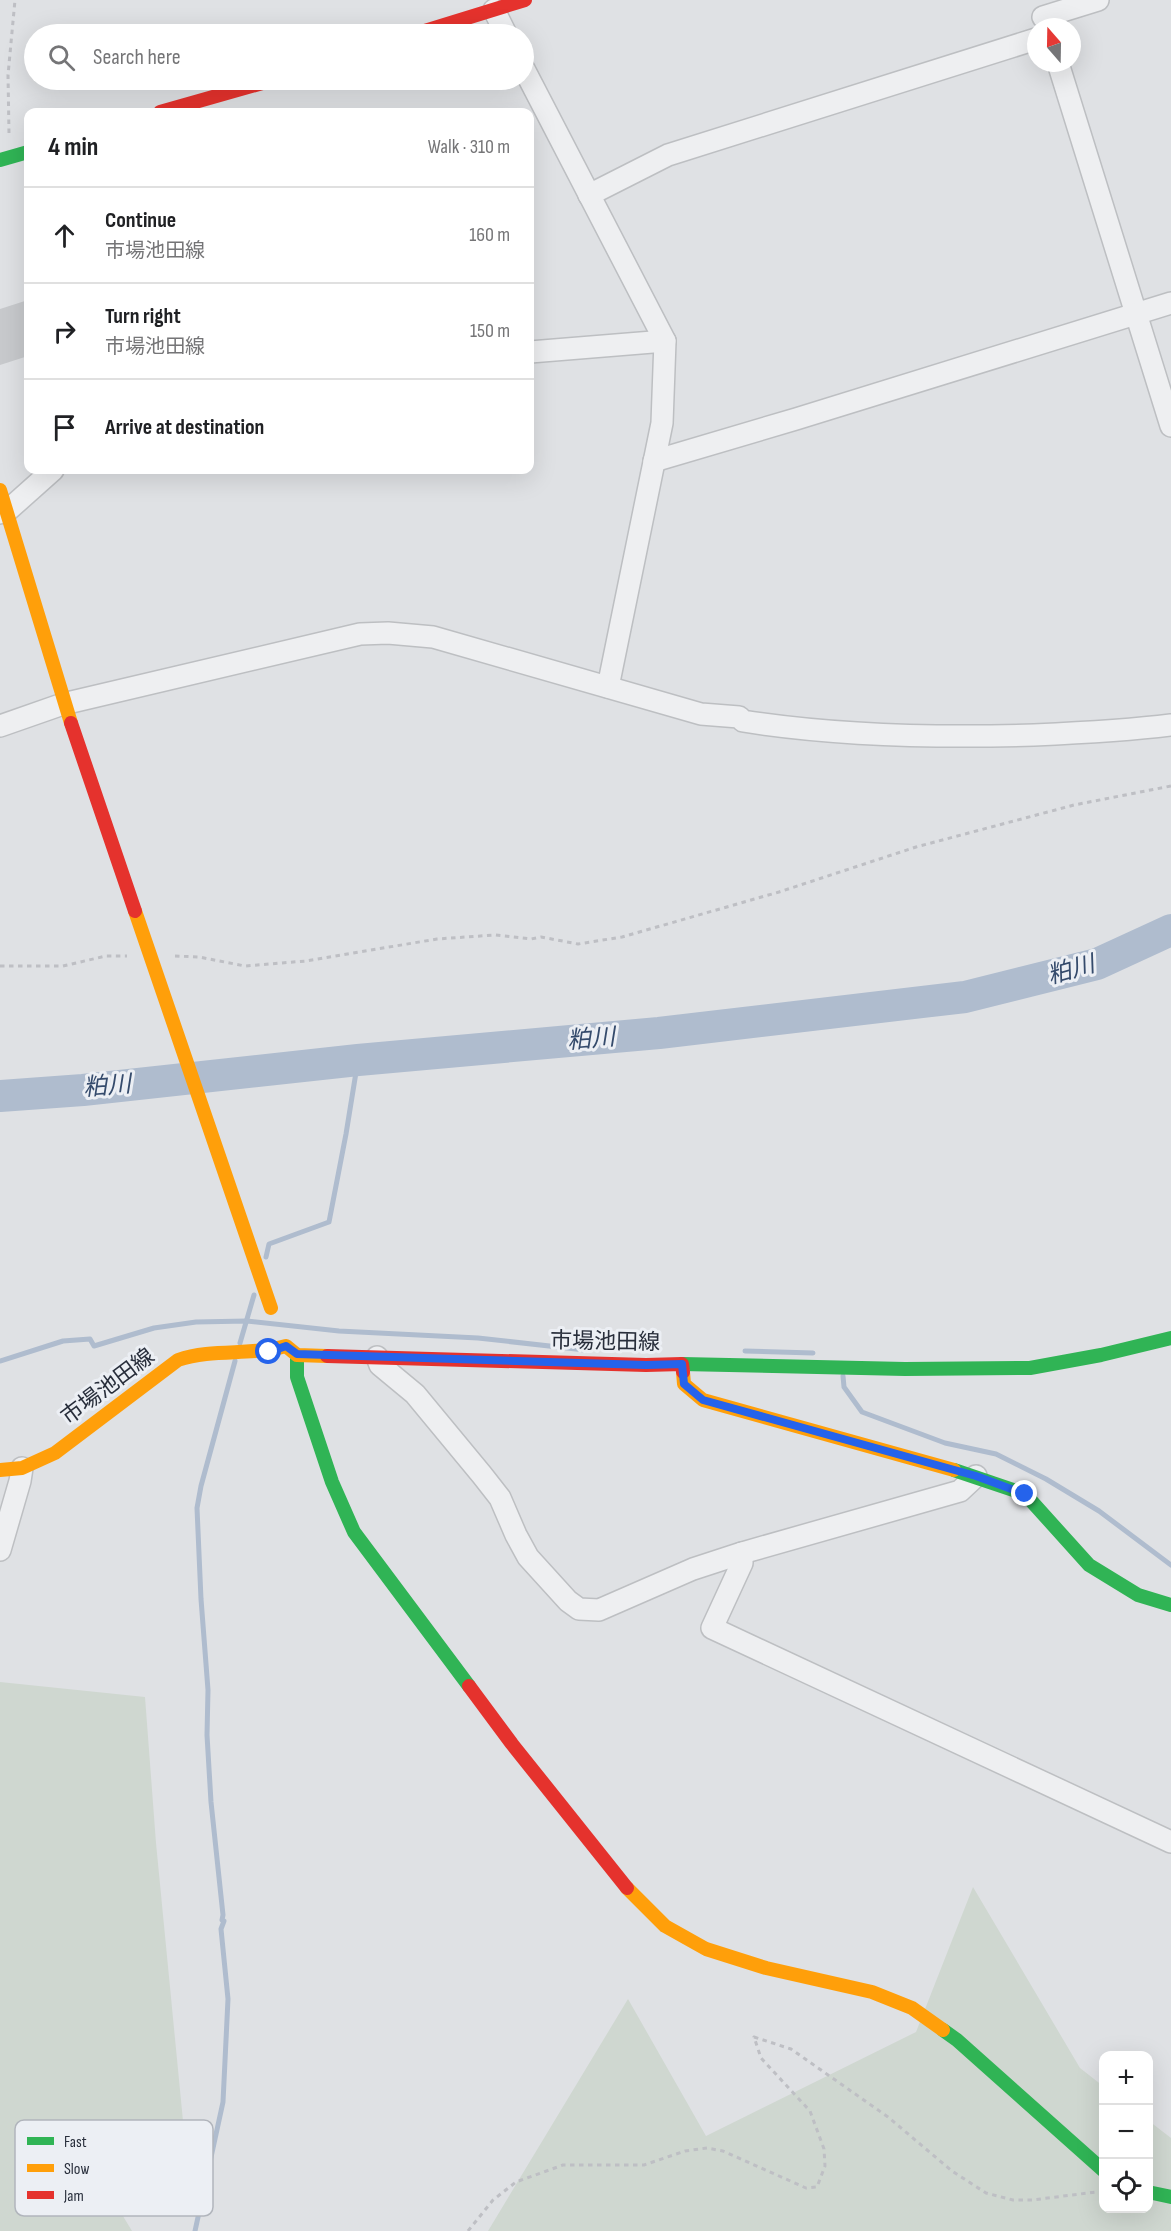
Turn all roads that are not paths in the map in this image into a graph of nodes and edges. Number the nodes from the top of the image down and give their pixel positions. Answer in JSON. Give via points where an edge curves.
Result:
{"nodes":[{"id":1,"x":525,"y":0,"type":"edge"},
{"id":2,"x":1098,"y":0,"type":"edge"},
{"id":3,"x":494,"y":10,"type":"junction"},
{"id":4,"x":1043,"y":15,"type":"edge"},
{"id":5,"x":448,"y":24,"type":"edge"},
{"id":6,"x":501,"y":24,"type":"edge"},
{"id":7,"x":1027,"y":42,"type":"edge"},
{"id":8,"x":1061,"y":72,"type":"edge"},
{"id":9,"x":534,"y":88,"type":"edge"},
{"id":10,"x":238,"y":90,"type":"edge"},
{"id":11,"x":174,"y":108,"type":"edge"},
{"id":12,"x":24,"y":153,"type":"edge"},
{"id":13,"x":0,"y":160,"type":"edge"},
{"id":14,"x":589,"y":195,"type":"junction"},
{"id":15,"x":1171,"y":303,"type":"edge"},
{"id":16,"x":1137,"y":315,"type":"junction"},
{"id":17,"x":665,"y":340,"type":"junction"},
{"id":18,"x":534,"y":352,"type":"edge"},
{"id":19,"x":1171,"y":426,"type":"edge"},
{"id":20,"x":654,"y":461,"type":"junction"},
{"id":21,"x":48,"y":474,"type":"edge"},
{"id":22,"x":0,"y":490,"type":"edge"},
{"id":23,"x":4,"y":512,"type":"edge"},
{"id":24,"x":608,"y":687,"type":"junction"},
{"id":25,"x":67,"y":713,"type":"junction"},
{"id":26,"x":1171,"y":725,"type":"edge"},
{"id":27,"x":0,"y":726,"type":"edge"},
{"id":28,"x":273,"y":1313,"type":"dead end"},
{"id":29,"x":1171,"y":1338,"type":"edge"},
{"id":30,"x":289,"y":1346,"type":"junction"},
{"id":31,"x":377,"y":1357,"type":"junction"},
{"id":32,"x":682,"y":1364,"type":"junction"},
{"id":33,"x":21,"y":1468,"type":"junction"},
{"id":34,"x":0,"y":1470,"type":"edge"},
{"id":35,"x":976,"y":1476,"type":"junction"},
{"id":36,"x":0,"y":1550,"type":"edge"},
{"id":37,"x":742,"y":1553,"type":"junction"},
{"id":38,"x":1171,"y":1605,"type":"edge"},
{"id":39,"x":1171,"y":1842,"type":"edge"},
{"id":40,"x":1099,"y":2167,"type":"edge"},
{"id":41,"x":1153,"y":2193,"type":"edge"},
{"id":42,"x":1171,"y":2197,"type":"edge"}],
"edges":[{"from":1,"to":3,"type":"street"},
{"from":2,"to":4,"type":"street"},
{"from":3,"to":5,"type":"street"},
{"from":3,"to":6,"type":"street"},
{"from":7,"to":14,"type":"street","via":[[668,155]]},
{"from":8,"to":16,"type":"street"},
{"from":9,"to":14,"type":"street"},
{"from":10,"to":11,"type":"street"},
{"from":12,"to":13,"type":"street"},
{"from":14,"to":17,"type":"street"},
{"from":15,"to":16,"type":"street"},
{"from":16,"to":19,"type":"street"},
{"from":16,"to":20,"type":"street"},
{"from":17,"to":18,"type":"street"},
{"from":17,"to":20,"type":"street","via":[[662,423]]},
{"from":20,"to":24,"type":"street"},
{"from":21,"to":23,"type":"street"},
{"from":22,"to":23,"type":"street"},
{"from":23,"to":25,"type":"street"},
{"from":24,"to":25,"type":"street","via":[[434,638],[360,634]]},
{"from":24,"to":26,"type":"street","via":[[701,714],[739,717],[743,721],[799,730],[989,736],[1125,731]]},
{"from":25,"to":27,"type":"street"},
{"from":25,"to":28,"type":"street","bridge":true},
{"from":29,"to":32,"type":"street","via":[[1101,1356],[1030,1368]]},
{"from":30,"to":31,"type":"street","name":"市場池田線"},
{"from":30,"to":33,"type":"street","name":"市場池田線","via":[[269,1352],[196,1354],[178,1360],[55,1453]]},
{"from":30,"to":40,"type":"street","via":[[332,1482],[354,1533],[512,1744],[624,1885],[665,1926],[706,1949],[766,1968],[872,1992],[912,2008],[957,2040]]},
{"from":31,"to":32,"type":"street","name":"市場池田線"},
{"from":31,"to":37,"type":"street","via":[[380,1365],[415,1394],[500,1497],[528,1557],[579,1609],[599,1610],[693,1569]]},
{"from":32,"to":35,"type":"street","name":"市場池田線","via":[[684,1384],[703,1400]]},
{"from":33,"to":34,"type":"street","name":"市場池田線"},
{"from":33,"to":36,"type":"street"},
{"from":35,"to":37,"type":"street","via":[[960,1491]]},
{"from":35,"to":38,"type":"street","name":"市場池田線","via":[[1025,1494],[1089,1565],[1138,1595]]},
{"from":37,"to":39,"type":"street","via":[[742,1563],[712,1628]]},
{"from":41,"to":42,"type":"street"}]}
